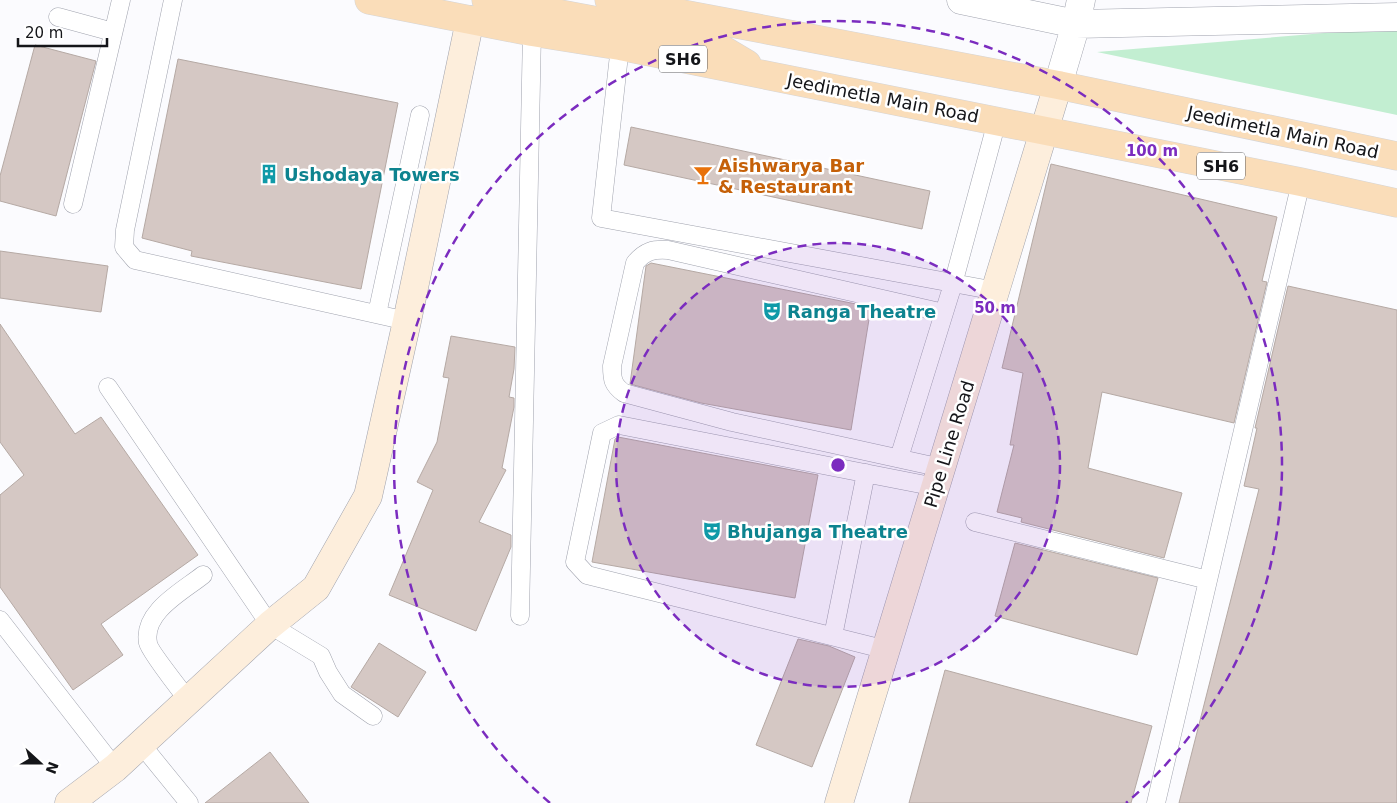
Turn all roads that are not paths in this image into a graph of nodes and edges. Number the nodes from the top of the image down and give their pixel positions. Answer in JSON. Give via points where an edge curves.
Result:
{"nodes":[{"id":1,"x":121,"y":0,"type":"edge"},
{"id":2,"x":173,"y":0,"type":"edge"},
{"id":3,"x":369,"y":0,"type":"edge"},
{"id":4,"x":609,"y":0,"type":"edge"},
{"id":5,"x":961,"y":0,"type":"edge"},
{"id":6,"x":478,"y":10,"type":"edge"},
{"id":7,"x":1078,"y":12,"type":"edge"},
{"id":8,"x":58,"y":17,"type":"dead end"},
{"id":9,"x":1397,"y":17,"type":"edge"},
{"id":10,"x":113,"y":32,"type":"junction"},
{"id":11,"x":532,"y":32,"type":"junction"},
{"id":12,"x":620,"y":46,"type":"junction"},
{"id":13,"x":766,"y":75,"type":"junction"},
{"id":14,"x":1058,"y":85,"type":"junction"},
{"id":15,"x":420,"y":115,"type":"dead end"},
{"id":16,"x":997,"y":121,"type":"junction"},
{"id":17,"x":1044,"y":130,"type":"junction"},
{"id":18,"x":1397,"y":156,"type":"edge"},
{"id":19,"x":1301,"y":182,"type":"junction"},
{"id":20,"x":1397,"y":202,"type":"edge"},
{"id":21,"x":73,"y":204,"type":"dead end"},
{"id":22,"x":394,"y":237,"type":"junction"},
{"id":23,"x":424,"y":244,"type":"junction"},
{"id":24,"x":953,"y":284,"type":"junction"},
{"id":25,"x":996,"y":291,"type":"junction"},
{"id":26,"x":944,"y":313,"type":"junction"},
{"id":27,"x":377,"y":314,"type":"junction"},
{"id":28,"x":407,"y":321,"type":"junction"},
{"id":29,"x":108,"y":386,"type":"dead end"},
{"id":30,"x":899,"y":458,"type":"junction"},
{"id":31,"x":866,"y":473,"type":"junction"},
{"id":32,"x":939,"y":478,"type":"junction"},
{"id":33,"x":975,"y":522,"type":"dead end"},
{"id":34,"x":203,"y":575,"type":"dead end"},
{"id":35,"x":1208,"y":580,"type":"junction"},
{"id":36,"x":520,"y":616,"type":"dead end"},
{"id":37,"x":0,"y":620,"type":"edge"},
{"id":38,"x":270,"y":625,"type":"junction"},
{"id":39,"x":833,"y":636,"type":"junction"},
{"id":40,"x":887,"y":650,"type":"junction"},
{"id":41,"x":188,"y":700,"type":"junction"},
{"id":42,"x":373,"y":716,"type":"dead end"},
{"id":43,"x":140,"y":744,"type":"junction"},
{"id":44,"x":114,"y":768,"type":"junction"},
{"id":45,"x":69,"y":803,"type":"edge"},
{"id":46,"x":189,"y":803,"type":"edge"},
{"id":47,"x":839,"y":803,"type":"edge"},
{"id":48,"x":1156,"y":803,"type":"edge"}],
"edges":[{"from":1,"to":10,"type":"lane"},
{"from":2,"to":27,"type":"lane","via":[[124,247],[135,260]]},
{"from":3,"to":6,"type":"main road","name":"Jeedimetla Main Road","number":"SH6"},
{"from":4,"to":14,"type":"main road","name":"Jeedimetla Main Road"},
{"from":5,"to":7,"type":"street"},
{"from":6,"to":11,"type":"main road","name":"Jeedimetla Main Road","number":"SH6"},
{"from":6,"to":13,"type":"main road","via":[[710,42]]},
{"from":6,"to":23,"type":"street"},
{"from":7,"to":9,"type":"street"},
{"from":7,"to":14,"type":"street"},
{"from":8,"to":10,"type":"lane"},
{"from":10,"to":21,"type":"lane"},
{"from":11,"to":12,"type":"main road","name":"Jeedimetla Main Road","number":"SH6"},
{"from":11,"to":36,"type":"lane"},
{"from":12,"to":13,"type":"main road","name":"Jeedimetla Main Road","number":"SH6"},
{"from":12,"to":24,"type":"lane","via":[[601,218]]},
{"from":13,"to":16,"type":"main road","name":"Jeedimetla Main Road","number":"SH6"},
{"from":14,"to":17,"type":"street","name":"Pipe Line Road"},
{"from":14,"to":18,"type":"main road","name":"Jeedimetla Main Road"},
{"from":15,"to":22,"type":"lane"},
{"from":16,"to":17,"type":"main road","name":"Jeedimetla Main Road","number":"SH6"},
{"from":16,"to":24,"type":"lane"},
{"from":17,"to":19,"type":"main road","name":"Jeedimetla Main Road","number":"SH6"},
{"from":17,"to":25,"type":"street","name":"Pipe Line Road"},
{"from":19,"to":20,"type":"main road","name":"Jeedimetla Main Road","number":"SH6"},
{"from":19,"to":35,"type":"lane"},
{"from":22,"to":23,"type":"lane"},
{"from":22,"to":27,"type":"lane"},
{"from":23,"to":28,"type":"street"},
{"from":24,"to":25,"type":"lane"},
{"from":24,"to":26,"type":"lane"},
{"from":25,"to":32,"type":"street","name":"Pipe Line Road"},
{"from":26,"to":30,"type":"lane"},
{"from":26,"to":30,"type":"lane","via":[[668,250],[654,249],[635,263],[612,366],[615,386],[624,393],[732,422]]},
{"from":27,"to":28,"type":"lane"},
{"from":28,"to":38,"type":"street","via":[[368,496],[316,588]]},
{"from":29,"to":38,"type":"lane"},
{"from":30,"to":32,"type":"lane"},
{"from":31,"to":32,"type":"lane"},
{"from":31,"to":39,"type":"lane"},
{"from":31,"to":39,"type":"lane","via":[[619,425],[602,433],[576,552],[575,562],[587,575]]},
{"from":32,"to":40,"type":"street","name":"Pipe Line Road"},
{"from":33,"to":35,"type":"lane"},
{"from":34,"to":41,"type":"lane","via":[[158,610],[148,626],[148,644]]},
{"from":35,"to":48,"type":"lane"},
{"from":37,"to":44,"type":"lane"},
{"from":38,"to":41,"type":"street"},
{"from":38,"to":42,"type":"lane","via":[[321,656],[342,694]]},
{"from":39,"to":40,"type":"lane"},
{"from":40,"to":47,"type":"street","name":"Pipe Line Road"},
{"from":41,"to":43,"type":"street"},
{"from":43,"to":44,"type":"street"},
{"from":43,"to":46,"type":"lane"},
{"from":44,"to":45,"type":"street"}]}
